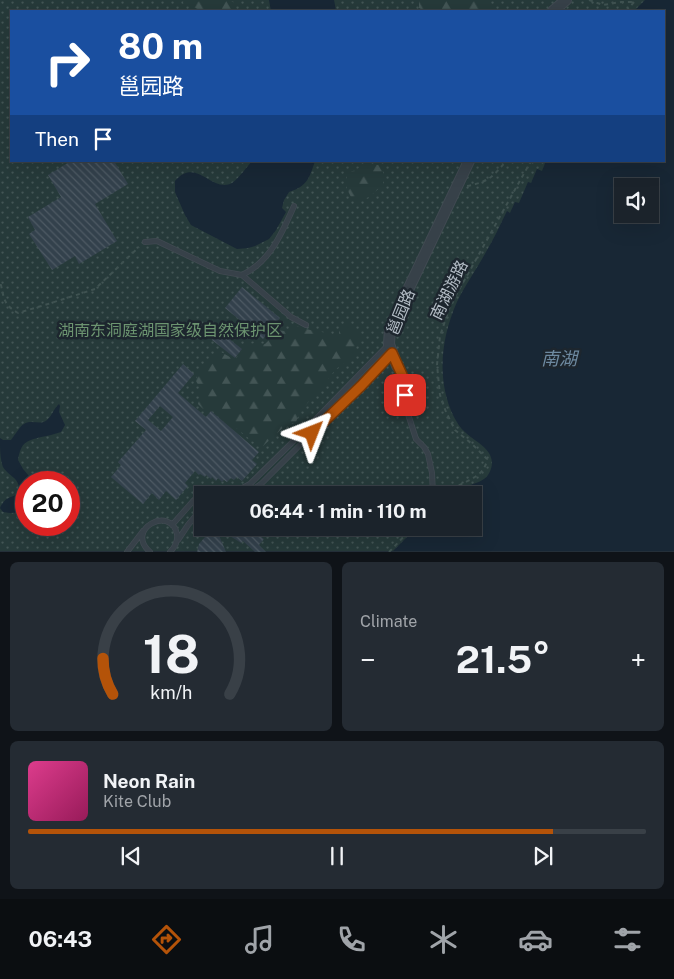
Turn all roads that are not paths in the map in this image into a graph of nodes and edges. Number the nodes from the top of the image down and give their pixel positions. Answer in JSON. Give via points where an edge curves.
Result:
{"nodes":[{"id":1,"x":566,"y":0,"type":"edge"},
{"id":2,"x":554,"y":10,"type":"edge"},
{"id":3,"x":469,"y":162,"type":"edge"},
{"id":4,"x":294,"y":206,"type":"dead end"},
{"id":5,"x":145,"y":242,"type":"road end"},
{"id":6,"x":242,"y":275,"type":"junction"},
{"id":7,"x":306,"y":325,"type":"dead end"},
{"id":8,"x":390,"y":349,"type":"junction"},
{"id":9,"x":397,"y":366,"type":"joint"},
{"id":10,"x":258,"y":486,"type":"edge"},
{"id":11,"x":433,"y":486,"type":"edge"},
{"id":12,"x":194,"y":518,"type":"edge"},
{"id":13,"x":172,"y":525,"type":"junction"},
{"id":14,"x":146,"y":528,"type":"junction"},
{"id":15,"x":177,"y":541,"type":"junction"},
{"id":16,"x":126,"y":552,"type":"edge"},
{"id":17,"x":150,"y":552,"type":"edge"},
{"id":18,"x":170,"y":552,"type":"edge"}],
"edges":[{"from":1,"to":2,"type":"street"},
{"from":3,"to":8,"type":"street","name":"邕园路","via":[[390,328]]},
{"from":4,"to":6,"type":"lane","via":[[270,252],[256,267]]},
{"from":5,"to":6,"type":"lane","via":[[157,241],[220,271]]},
{"from":6,"to":7,"type":"lane","via":[[291,317]]},
{"from":8,"to":9,"type":"street","name":"邕园路"},
{"from":8,"to":10,"type":"lane","via":[[361,386]]},
{"from":8,"to":13,"type":"lane","via":[[250,484],[233,493],[210,491],[200,496]]},
{"from":9,"to":11,"type":"lane","name":"邕园路","via":[[403,377],[408,414],[416,439],[428,454]]},
{"from":12,"to":15,"type":"lane"},
{"from":13,"to":14,"type":"lane","via":[[161,520]]},
{"from":13,"to":15,"type":"lane"},
{"from":14,"to":16,"type":"lane"},
{"from":14,"to":17,"type":"lane","via":[[144,545]]},
{"from":15,"to":18,"type":"lane"}]}
